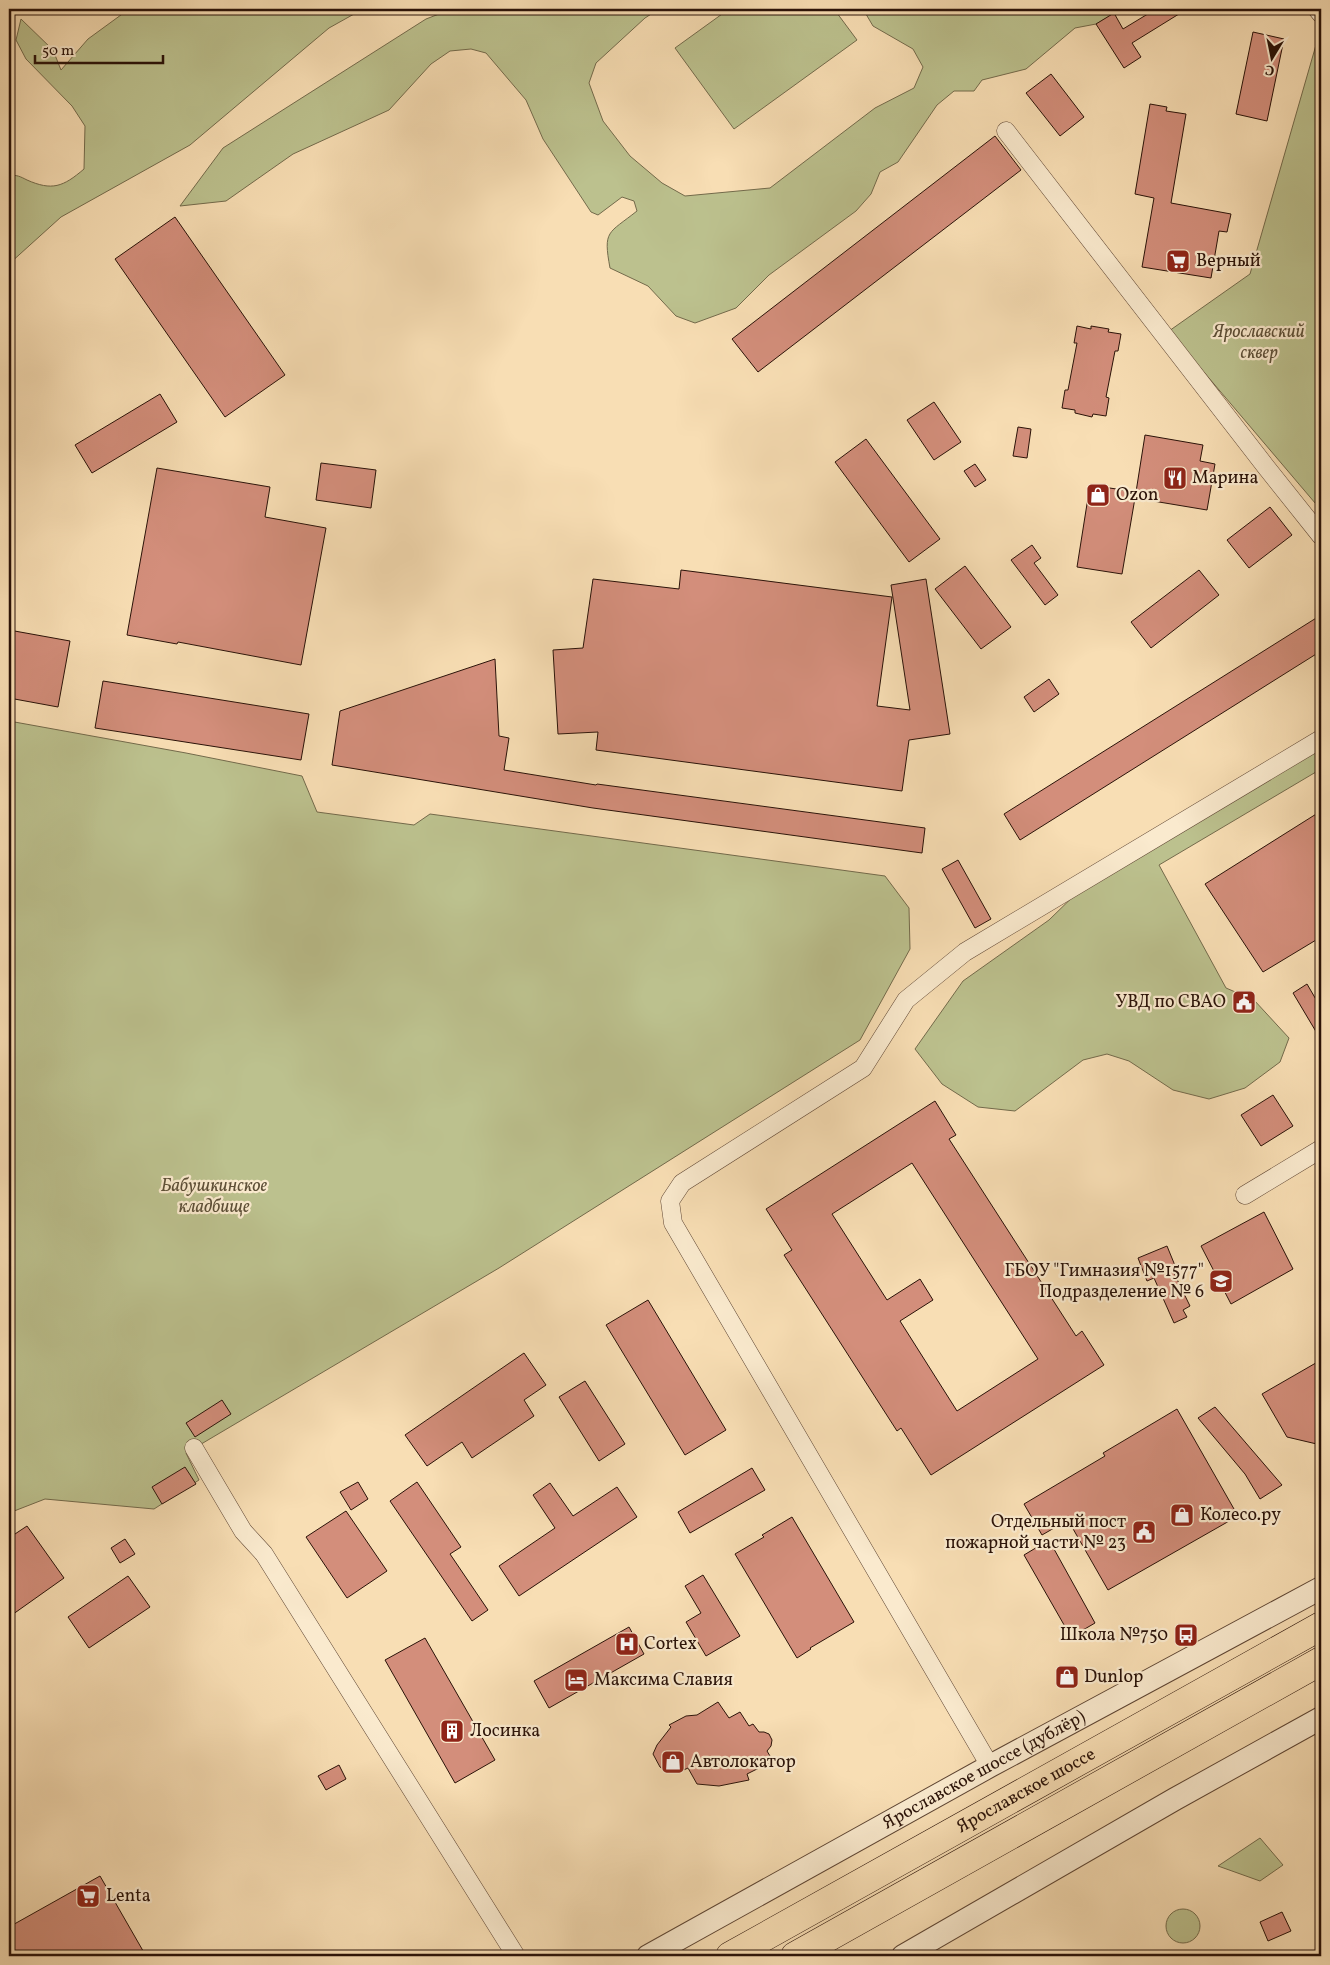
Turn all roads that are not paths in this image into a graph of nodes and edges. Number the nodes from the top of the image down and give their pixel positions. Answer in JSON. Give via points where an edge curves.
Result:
{"nodes":[{"id":1,"x":1317,"y":9,"type":"edge"},
{"id":2,"x":1321,"y":14,"type":"edge"},
{"id":3,"x":1006,"y":131,"type":"dead end"},
{"id":4,"x":1321,"y":536,"type":"edge"},
{"id":5,"x":1321,"y":739,"type":"edge"},
{"id":6,"x":1321,"y":1149,"type":"edge"},
{"id":7,"x":1245,"y":1195,"type":"dead end"},
{"id":8,"x":194,"y":1448,"type":"dead end"},
{"id":9,"x":1321,"y":1588,"type":"edge"},
{"id":10,"x":1321,"y":1595,"type":"edge"},
{"id":11,"x":1300,"y":1601,"type":"junction"},
{"id":12,"x":1321,"y":1626,"type":"edge"},
{"id":13,"x":1321,"y":1662,"type":"edge"},
{"id":14,"x":1321,"y":1718,"type":"edge"},
{"id":15,"x":990,"y":1766,"type":"junction"},
{"id":16,"x":516,"y":1956,"type":"edge"},
{"id":17,"x":648,"y":1956,"type":"edge"},
{"id":18,"x":730,"y":1956,"type":"edge"},
{"id":19,"x":795,"y":1956,"type":"edge"},
{"id":20,"x":904,"y":1956,"type":"edge"}],
"edges":[{"from":1,"to":2,"type":"street"},
{"from":3,"to":4,"type":"street"},
{"from":5,"to":15,"type":"street","via":[[965,952],[906,1000],[863,1068],[682,1183],[670,1201],[673,1223]]},
{"from":6,"to":7,"type":"street"},
{"from":8,"to":16,"type":"street","via":[[243,1531],[269,1561]]},
{"from":9,"to":11,"type":"street","name":"Ярославское шоссе (дублёр)"},
{"from":10,"to":11,"type":"street"},
{"from":11,"to":15,"type":"street","name":"Ярославское шоссе (дублёр)"},
{"from":12,"to":18,"type":"main road","name":"Ярославское шоссе"},
{"from":13,"to":19,"type":"main road","name":"Ярославское шоссе"},
{"from":14,"to":20,"type":"street"},
{"from":15,"to":17,"type":"street","name":"Ярославское шоссе (дублёр)"}]}
